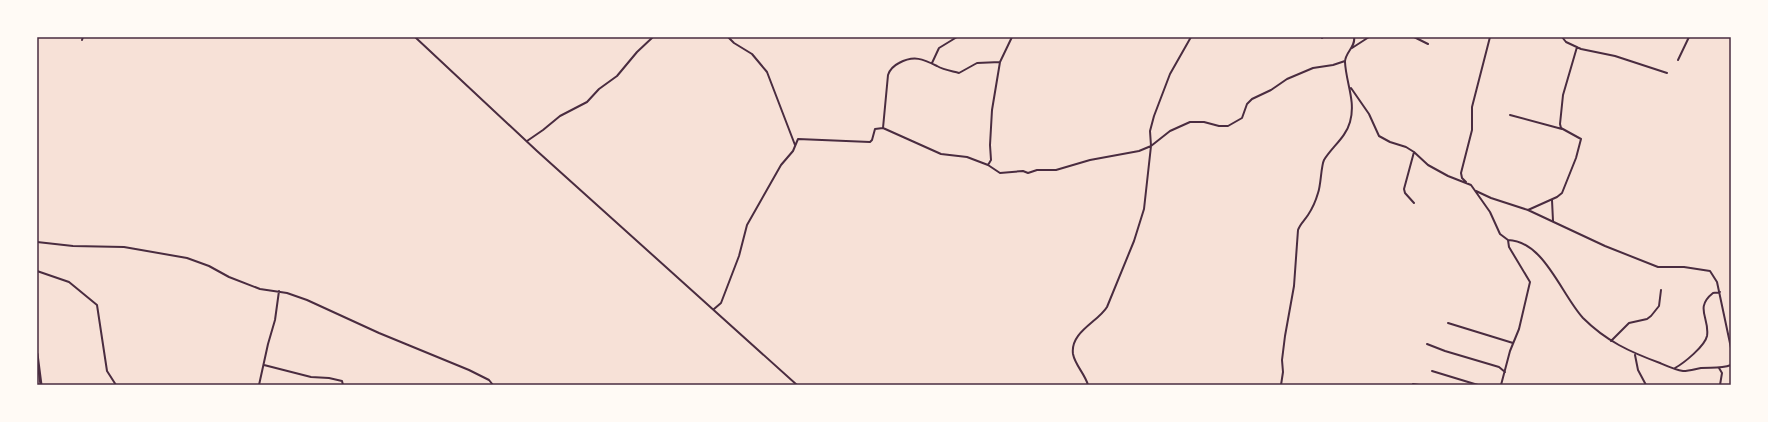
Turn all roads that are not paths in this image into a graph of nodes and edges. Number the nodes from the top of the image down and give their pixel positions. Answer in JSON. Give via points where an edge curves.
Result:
{"nodes":[{"id":1,"x":415,"y":37,"type":"edge"},
{"id":2,"x":653,"y":37,"type":"edge"},
{"id":3,"x":728,"y":37,"type":"edge"},
{"id":4,"x":957,"y":37,"type":"edge"},
{"id":5,"x":1012,"y":37,"type":"edge"},
{"id":6,"x":1191,"y":37,"type":"edge"},
{"id":7,"x":1354,"y":37,"type":"edge"},
{"id":8,"x":1369,"y":37,"type":"edge"},
{"id":9,"x":1414,"y":37,"type":"edge"},
{"id":10,"x":1490,"y":37,"type":"edge"},
{"id":11,"x":1562,"y":37,"type":"edge"},
{"id":12,"x":1689,"y":37,"type":"edge"},
{"id":13,"x":1428,"y":44,"type":"dead end"},
{"id":14,"x":1577,"y":47,"type":"junction"},
{"id":15,"x":1351,"y":49,"type":"junction"},
{"id":16,"x":1678,"y":60,"type":"dead end"},
{"id":17,"x":1345,"y":61,"type":"junction"},
{"id":18,"x":1000,"y":62,"type":"junction"},
{"id":19,"x":932,"y":63,"type":"junction"},
{"id":20,"x":1667,"y":73,"type":"dead end"},
{"id":21,"x":1351,"y":88,"type":"junction"},
{"id":22,"x":1510,"y":115,"type":"dead end"},
{"id":23,"x":883,"y":128,"type":"junction"},
{"id":24,"x":1565,"y":130,"type":"junction"},
{"id":25,"x":527,"y":141,"type":"junction"},
{"id":26,"x":795,"y":145,"type":"junction"},
{"id":27,"x":1151,"y":146,"type":"junction"},
{"id":28,"x":1414,"y":152,"type":"junction"},
{"id":29,"x":988,"y":165,"type":"junction"},
{"id":30,"x":1467,"y":182,"type":"junction"},
{"id":31,"x":1475,"y":191,"type":"junction"},
{"id":32,"x":1552,"y":199,"type":"junction"},
{"id":33,"x":1414,"y":203,"type":"dead end"},
{"id":34,"x":1528,"y":210,"type":"junction"},
{"id":35,"x":1552,"y":221,"type":"junction"},
{"id":36,"x":1508,"y":240,"type":"junction"},
{"id":37,"x":37,"y":242,"type":"edge"},
{"id":38,"x":37,"y":271,"type":"edge"},
{"id":39,"x":1661,"y":290,"type":"dead end"},
{"id":40,"x":279,"y":291,"type":"junction"},
{"id":41,"x":1720,"y":292,"type":"junction"},
{"id":42,"x":714,"y":309,"type":"junction"},
{"id":43,"x":1448,"y":323,"type":"dead end"},
{"id":44,"x":1611,"y":341,"type":"junction"},
{"id":45,"x":1513,"y":343,"type":"junction"},
{"id":46,"x":1427,"y":344,"type":"dead end"},
{"id":47,"x":1731,"y":348,"type":"edge"},
{"id":48,"x":37,"y":354,"type":"edge"},
{"id":49,"x":1634,"y":354,"type":"junction"},
{"id":50,"x":264,"y":365,"type":"junction"},
{"id":51,"x":1731,"y":365,"type":"edge"},
{"id":52,"x":1675,"y":368,"type":"junction"},
{"id":53,"x":1719,"y":368,"type":"junction"},
{"id":54,"x":1432,"y":371,"type":"dead end"},
{"id":55,"x":1505,"y":372,"type":"junction"},
{"id":56,"x":1413,"y":384,"type":"dead end"},
{"id":57,"x":41,"y":385,"type":"edge"},
{"id":58,"x":116,"y":385,"type":"edge"},
{"id":59,"x":259,"y":385,"type":"edge"},
{"id":60,"x":343,"y":385,"type":"edge"},
{"id":61,"x":494,"y":385,"type":"edge"},
{"id":62,"x":797,"y":385,"type":"edge"},
{"id":63,"x":1088,"y":385,"type":"edge"},
{"id":64,"x":1281,"y":385,"type":"edge"},
{"id":65,"x":1419,"y":385,"type":"edge"},
{"id":66,"x":1478,"y":385,"type":"edge"},
{"id":67,"x":1501,"y":385,"type":"edge"},
{"id":68,"x":1646,"y":385,"type":"edge"},
{"id":69,"x":1720,"y":385,"type":"edge"}],
"edges":[{"from":1,"to":25,"type":"street"},
{"from":2,"to":25,"type":"street","via":[[617,76],[587,102],[560,116]]},
{"from":3,"to":26,"type":"street","via":[[752,54],[767,72]]},
{"from":4,"to":19,"type":"street","via":[[939,48]]},
{"from":5,"to":18,"type":"street"},
{"from":6,"to":27,"type":"street","via":[[1170,74],[1156,110],[1150,131]]},
{"from":7,"to":15,"type":"street"},
{"from":8,"to":15,"type":"street"},
{"from":9,"to":13,"type":"street"},
{"from":10,"to":30,"type":"street","via":[[1472,107],[1472,130],[1461,173]]},
{"from":11,"to":14,"type":"street"},
{"from":12,"to":16,"type":"street"},
{"from":14,"to":20,"type":"street"},
{"from":14,"to":24,"type":"street","via":[[1563,95],[1560,124]]},
{"from":15,"to":17,"type":"street"},
{"from":17,"to":21,"type":"street"},
{"from":17,"to":27,"type":"street","via":[[1312,68],[1287,79],[1247,104],[1242,118],[1230,125],[1187,122]]},
{"from":18,"to":19,"type":"street","via":[[977,63],[960,73]]},
{"from":18,"to":29,"type":"street","via":[[992,110],[991,160]]},
{"from":19,"to":23,"type":"street","via":[[920,58],[911,59],[890,69]]},
{"from":21,"to":28,"type":"street","via":[[1380,136]]},
{"from":21,"to":64,"type":"street","via":[[1350,123],[1324,161],[1316,198],[1298,230],[1294,286],[1282,355]]},
{"from":22,"to":24,"type":"street"},
{"from":23,"to":26,"type":"street","via":[[875,129],[870,142],[798,139]]},
{"from":23,"to":29,"type":"street","via":[[941,154],[964,156]]},
{"from":24,"to":32,"type":"street","via":[[1581,140],[1580,149],[1565,188]]},
{"from":25,"to":42,"type":"street"},
{"from":26,"to":42,"type":"street","via":[[746,226],[739,256],[721,303]]},
{"from":27,"to":29,"type":"street","via":[[1052,171],[1000,173]]},
{"from":27,"to":63,"type":"street","via":[[1144,209],[1134,241],[1107,307],[1085,328],[1074,348],[1073,356]]},
{"from":28,"to":30,"type":"street","via":[[1423,162],[1448,176]]},
{"from":28,"to":33,"type":"street","via":[[1404,189]]},
{"from":30,"to":31,"type":"street"},
{"from":31,"to":34,"type":"street"},
{"from":31,"to":36,"type":"street","via":[[1490,212],[1500,234]]},
{"from":32,"to":34,"type":"street"},
{"from":32,"to":35,"type":"street"},
{"from":34,"to":35,"type":"street"},
{"from":35,"to":41,"type":"street","via":[[1658,267],[1710,271]]},
{"from":36,"to":44,"type":"street","via":[[1518,240],[1528,245],[1542,258],[1573,306],[1583,318]]},
{"from":36,"to":45,"type":"street","via":[[1509,247],[1530,282],[1519,329]]},
{"from":37,"to":40,"type":"street","via":[[124,247],[184,258],[209,266],[251,286]]},
{"from":38,"to":58,"type":"street","via":[[67,280],[97,305],[107,371]]},
{"from":39,"to":44,"type":"street","via":[[1659,306],[1651,316],[1629,323]]},
{"from":40,"to":50,"type":"street"},
{"from":40,"to":61,"type":"street","via":[[311,301],[372,330],[469,370]]},
{"from":41,"to":47,"type":"street"},
{"from":41,"to":52,"type":"street","via":[[1713,293],[1705,301],[1705,342],[1684,363]]},
{"from":42,"to":62,"type":"street"},
{"from":43,"to":45,"type":"street"},
{"from":44,"to":49,"type":"street"},
{"from":45,"to":55,"type":"street"},
{"from":46,"to":55,"type":"street","via":[[1445,352],[1499,367]]},
{"from":48,"to":57,"type":"highway"},
{"from":49,"to":52,"type":"street"},
{"from":49,"to":68,"type":"street","via":[[1638,370]]},
{"from":50,"to":59,"type":"street"},
{"from":50,"to":60,"type":"street","via":[[311,377],[338,379]]},
{"from":51,"to":53,"type":"street"},
{"from":52,"to":53,"type":"street","via":[[1682,371]]},
{"from":53,"to":69,"type":"street","via":[[1722,373]]},
{"from":54,"to":66,"type":"street"},
{"from":55,"to":67,"type":"street"},
{"from":56,"to":65,"type":"street"}]}
